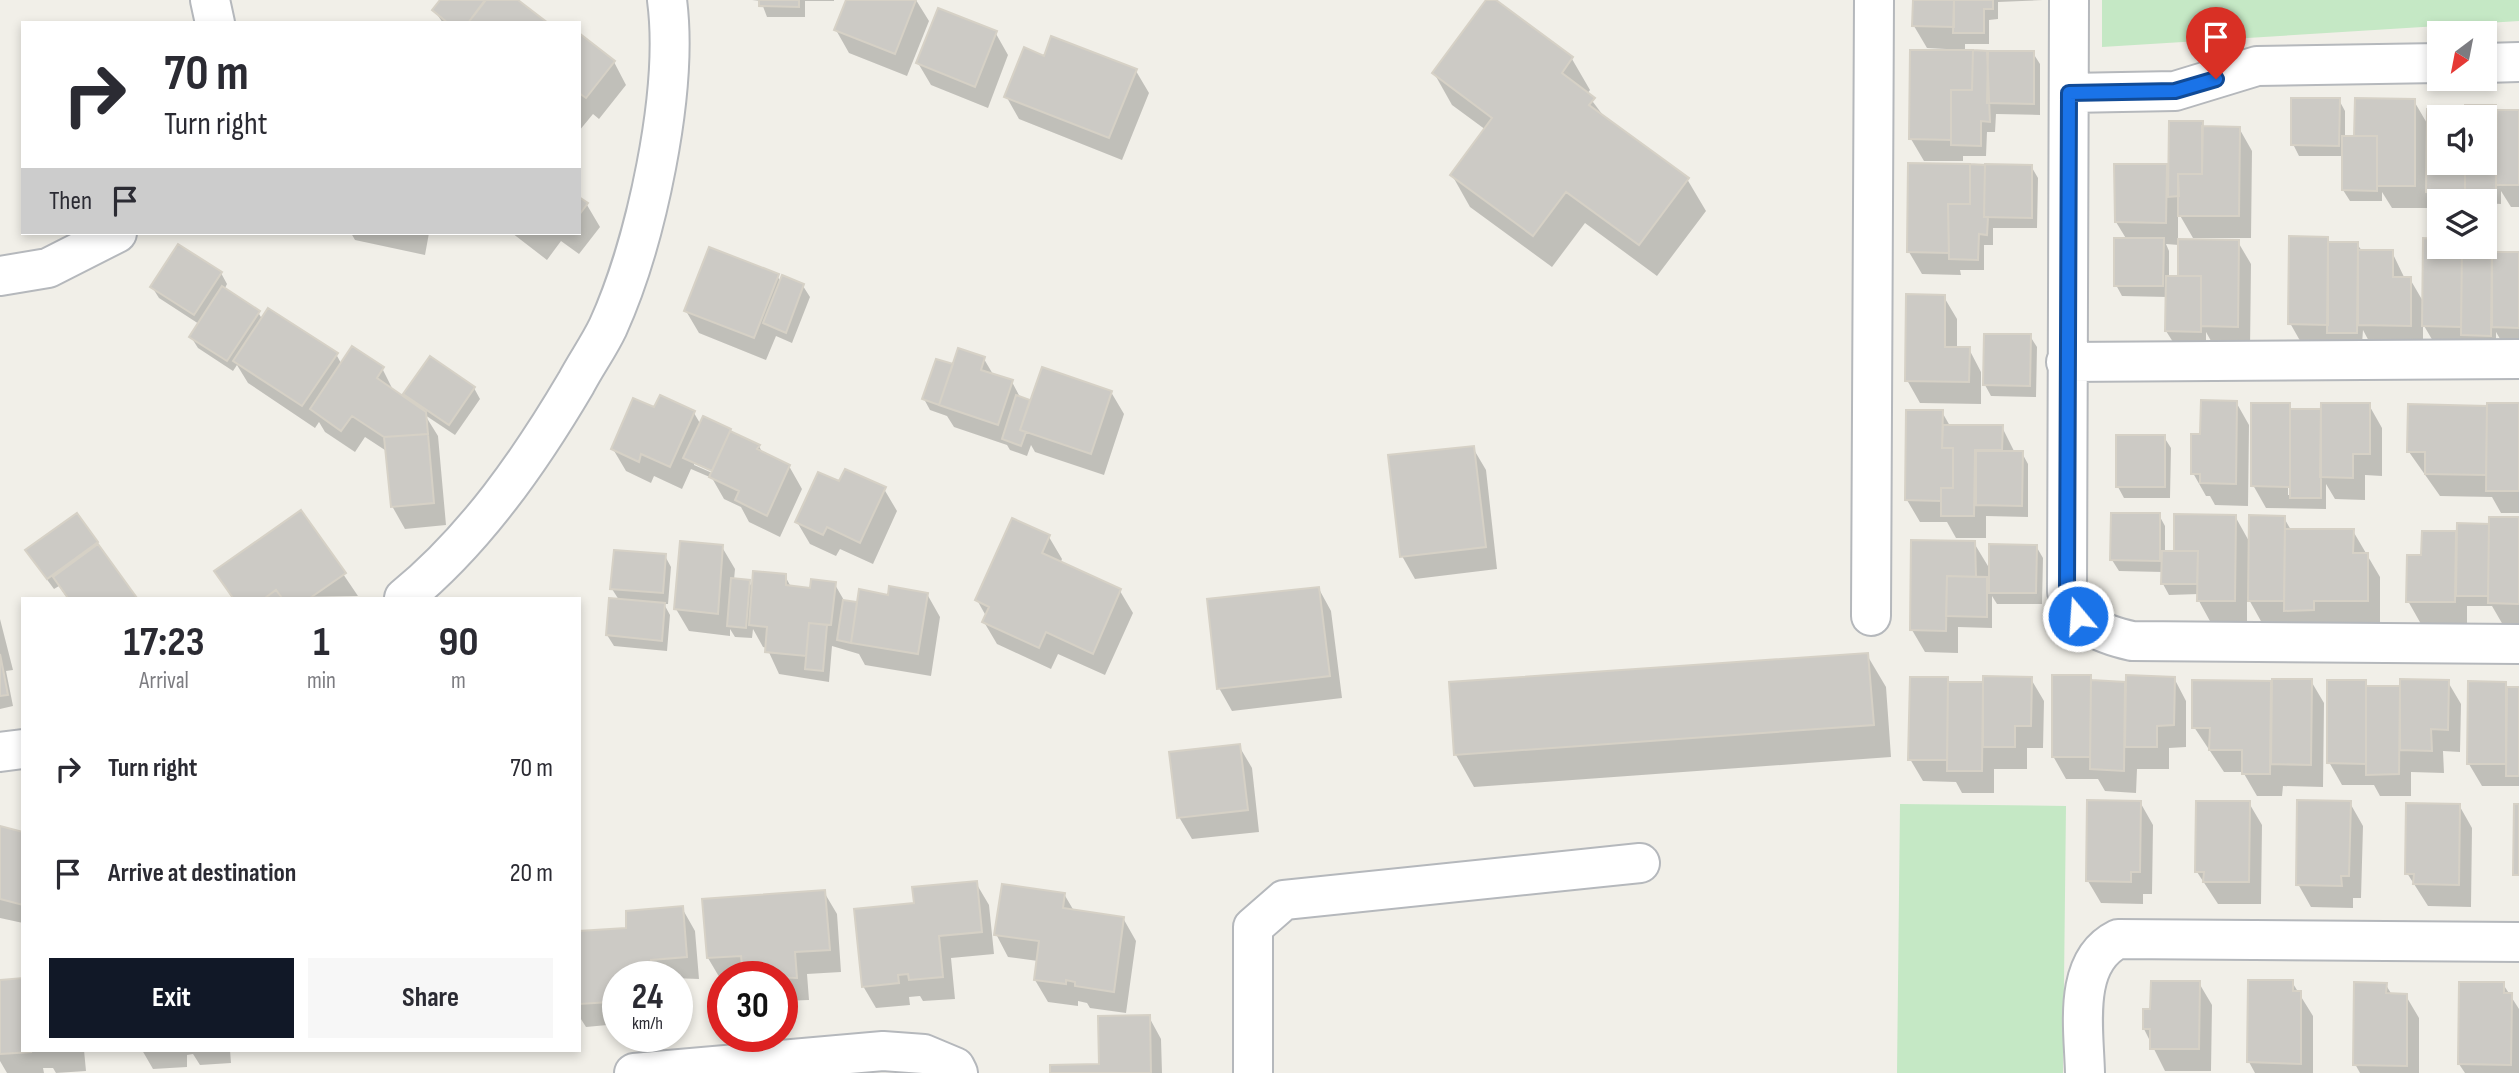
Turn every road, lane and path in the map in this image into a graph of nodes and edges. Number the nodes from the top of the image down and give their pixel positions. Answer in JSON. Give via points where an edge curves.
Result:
{"nodes":[{"id":1,"x":210,"y":0,"type":"edge"},
{"id":2,"x":667,"y":0,"type":"edge"},
{"id":3,"x":1874,"y":0,"type":"edge"},
{"id":4,"x":2070,"y":0,"type":"edge"},
{"id":5,"x":215,"y":21,"type":"edge"},
{"id":6,"x":2497,"y":62,"type":"edge"},
{"id":7,"x":2519,"y":62,"type":"edge"},
{"id":8,"x":2427,"y":63,"type":"edge"},
{"id":9,"x":2069,"y":93,"type":"junction"},
{"id":10,"x":113,"y":235,"type":"edge"},
{"id":11,"x":0,"y":276,"type":"edge"},
{"id":12,"x":2519,"y":359,"type":"edge"},
{"id":13,"x":2066,"y":362,"type":"junction"},
{"id":14,"x":405,"y":597,"type":"edge"},
{"id":15,"x":1871,"y":616,"type":"dead end"},
{"id":16,"x":2519,"y":644,"type":"edge"},
{"id":17,"x":21,"y":749,"type":"edge"},
{"id":18,"x":0,"y":752,"type":"edge"},
{"id":19,"x":1640,"y":863,"type":"dead end"},
{"id":20,"x":2519,"y":942,"type":"edge"},
{"id":21,"x":634,"y":1073,"type":"edge"},
{"id":22,"x":958,"y":1073,"type":"edge"},
{"id":23,"x":1252,"y":1073,"type":"edge"},
{"id":24,"x":2085,"y":1073,"type":"edge"}],
"edges":[{"from":1,"to":5,"type":"street"},
{"from":2,"to":14,"type":"street","via":[[666,109],[640,232],[608,327],[547,432],[477,526]]},
{"from":3,"to":15,"type":"street"},
{"from":4,"to":9,"type":"street"},
{"from":6,"to":7,"type":"street"},
{"from":8,"to":9,"type":"street","via":[[2257,66],[2175,91]]},
{"from":9,"to":13,"type":"street"},
{"from":10,"to":11,"type":"street","via":[[48,268]]},
{"from":12,"to":13,"type":"street"},
{"from":13,"to":16,"type":"street","via":[[2067,592],[2078,616],[2105,635],[2133,642]]},
{"from":17,"to":18,"type":"street"},
{"from":19,"to":23,"type":"street","via":[[1284,900],[1253,927]]},
{"from":20,"to":24,"type":"street","via":[[2118,939],[2102,947],[2083,996]]},
{"from":21,"to":22,"type":"street","via":[[883,1051],[924,1054]]}]}
